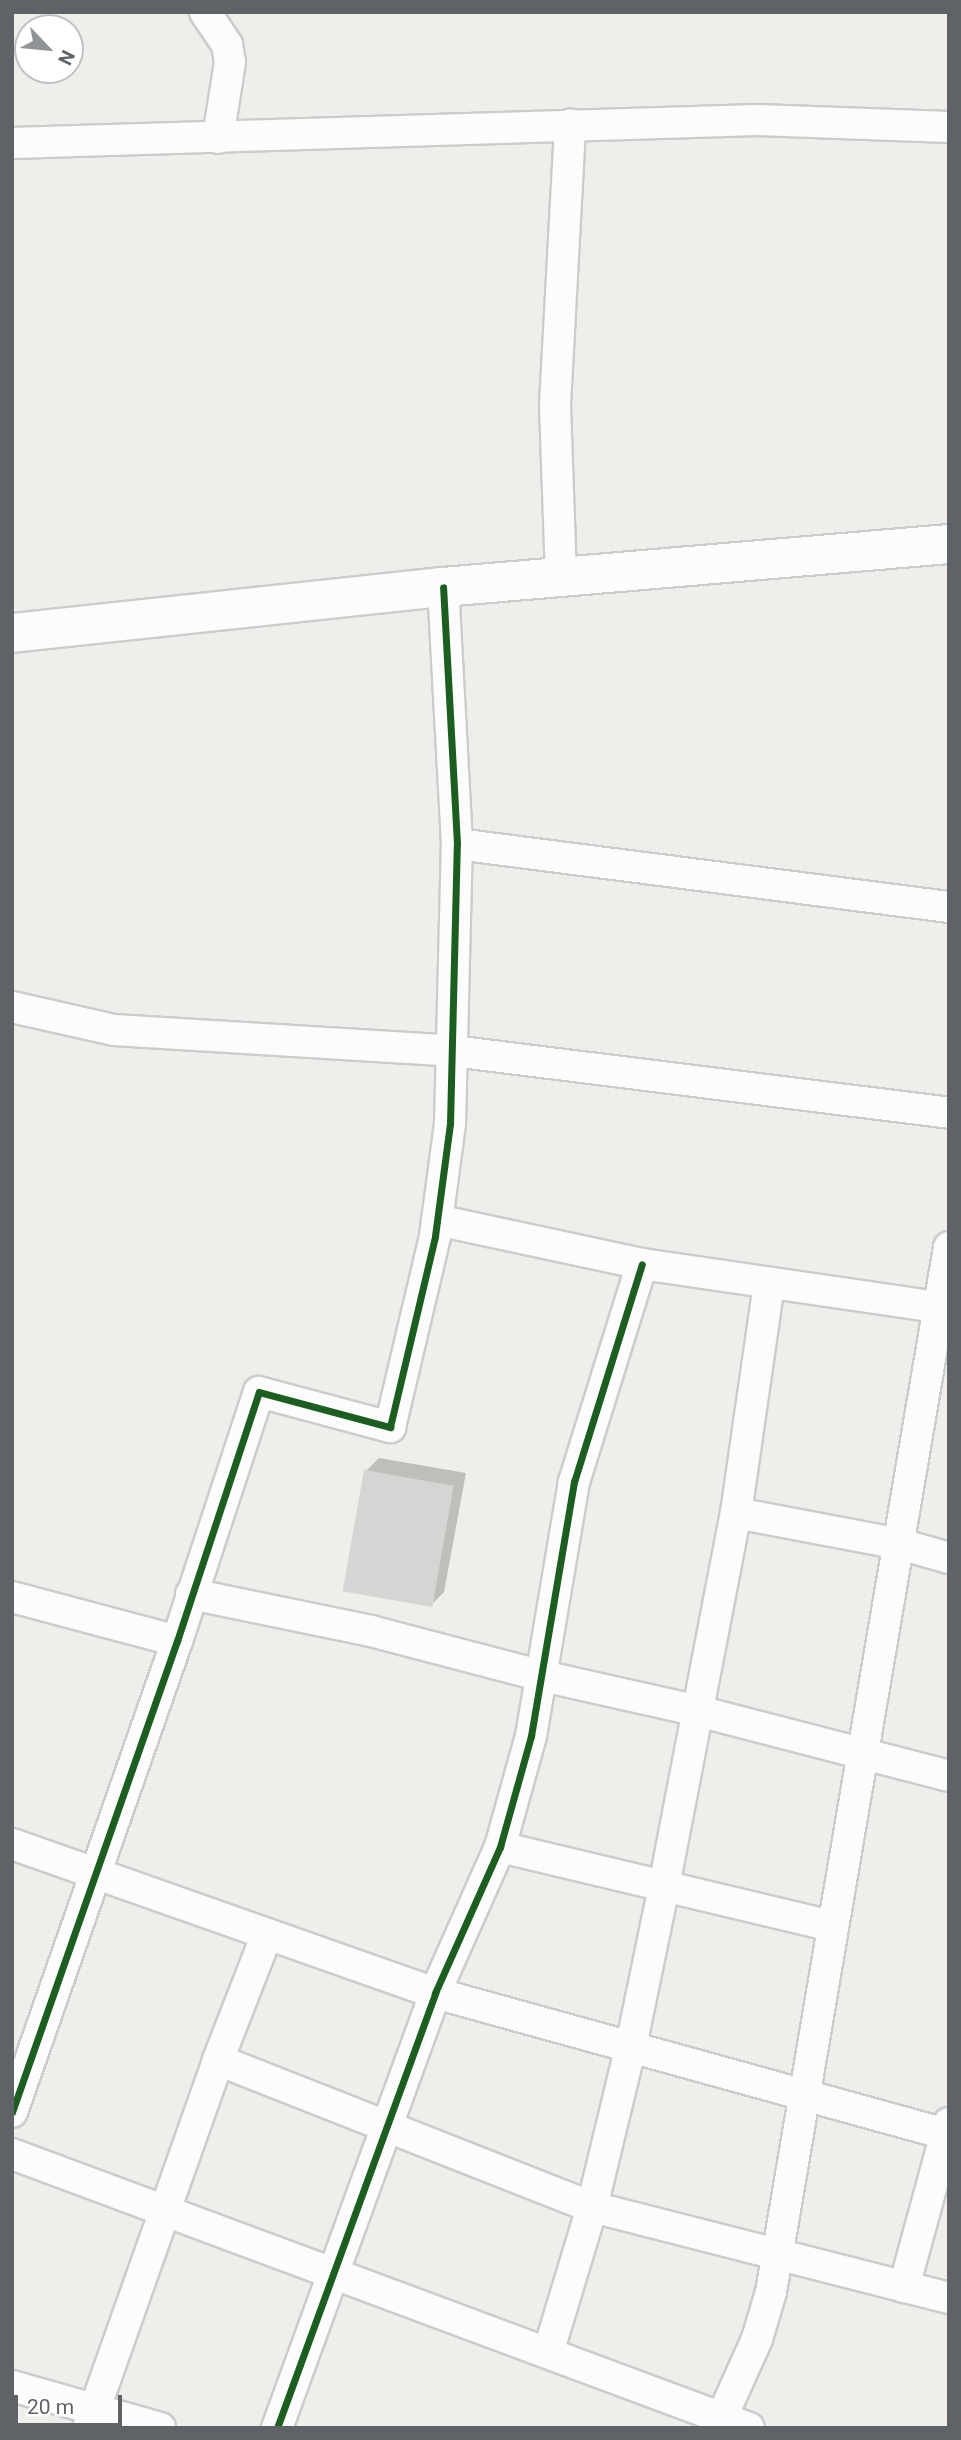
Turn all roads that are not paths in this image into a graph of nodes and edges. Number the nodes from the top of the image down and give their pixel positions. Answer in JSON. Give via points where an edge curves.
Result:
{"nodes":[{"id":1,"x":205,"y":12,"type":"edge"},
{"id":2,"x":570,"y":124,"type":"junction"},
{"id":3,"x":949,"y":127,"type":"edge"},
{"id":4,"x":218,"y":138,"type":"junction"},
{"id":5,"x":12,"y":143,"type":"edge"},
{"id":6,"x":949,"y":544,"type":"edge"},
{"id":7,"x":561,"y":577,"type":"junction"},
{"id":8,"x":443,"y":587,"type":"junction"},
{"id":9,"x":12,"y":633,"type":"edge"},
{"id":10,"x":457,"y":844,"type":"junction"},
{"id":11,"x":949,"y":907,"type":"edge"},
{"id":12,"x":12,"y":1007,"type":"edge"},
{"id":13,"x":453,"y":1051,"type":"junction"},
{"id":14,"x":949,"y":1113,"type":"edge"},
{"id":15,"x":437,"y":1220,"type":"junction"},
{"id":16,"x":949,"y":1247,"type":"edge"},
{"id":17,"x":642,"y":1264,"type":"junction"},
{"id":18,"x":768,"y":1283,"type":"junction"},
{"id":19,"x":944,"y":1308,"type":"edge"},
{"id":20,"x":736,"y":1513,"type":"junction"},
{"id":21,"x":900,"y":1544,"type":"junction"},
{"id":22,"x":949,"y":1558,"type":"edge"},
{"id":23,"x":191,"y":1594,"type":"junction"},
{"id":24,"x":12,"y":1597,"type":"edge"},
{"id":25,"x":177,"y":1641,"type":"junction"},
{"id":26,"x":542,"y":1676,"type":"junction"},
{"id":27,"x":698,"y":1711,"type":"junction"},
{"id":28,"x":864,"y":1754,"type":"junction"},
{"id":29,"x":949,"y":1776,"type":"edge"},
{"id":30,"x":12,"y":1844,"type":"edge"},
{"id":31,"x":500,"y":1847,"type":"junction"},
{"id":32,"x":94,"y":1873,"type":"junction"},
{"id":33,"x":664,"y":1886,"type":"junction"},
{"id":34,"x":832,"y":1926,"type":"junction"},
{"id":35,"x":267,"y":1934,"type":"junction"},
{"id":36,"x":435,"y":1993,"type":"junction"},
{"id":37,"x":631,"y":2046,"type":"junction"},
{"id":38,"x":218,"y":2060,"type":"junction"},
{"id":39,"x":804,"y":2093,"type":"junction"},
{"id":40,"x":12,"y":2112,"type":"edge"},
{"id":41,"x":388,"y":2127,"type":"junction"},
{"id":42,"x":948,"y":2131,"type":"edge"},
{"id":43,"x":12,"y":2154,"type":"edge"},
{"id":44,"x":592,"y":2207,"type":"junction"},
{"id":45,"x":167,"y":2212,"type":"junction"},
{"id":46,"x":778,"y":2255,"type":"junction"},
{"id":47,"x":332,"y":2273,"type":"junction"},
{"id":48,"x":904,"y":2287,"type":"junction"},
{"id":49,"x":949,"y":2298,"type":"edge"},
{"id":50,"x":548,"y":2353,"type":"junction"},
{"id":51,"x":12,"y":2386,"type":"edge"},
{"id":52,"x":91,"y":2418,"type":"edge"},
{"id":53,"x":729,"y":2425,"type":"edge"},
{"id":54,"x":160,"y":2428,"type":"edge"},
{"id":55,"x":277,"y":2428,"type":"edge"}],
"edges":[{"from":1,"to":4,"type":"street","via":[[226,45],[230,62]]},
{"from":2,"to":3,"type":"street","via":[[758,120]]},
{"from":2,"to":4,"type":"street"},
{"from":2,"to":7,"type":"street","via":[[555,405]]},
{"from":4,"to":5,"type":"street"},
{"from":6,"to":7,"type":"main road"},
{"from":7,"to":8,"type":"main road"},
{"from":8,"to":9,"type":"main road"},
{"from":8,"to":10,"type":"street"},
{"from":10,"to":11,"type":"street"},
{"from":10,"to":13,"type":"street"},
{"from":12,"to":13,"type":"street","via":[[71,1022],[155,1034]]},
{"from":13,"to":14,"type":"street"},
{"from":13,"to":15,"type":"street","via":[[450,1124]]},
{"from":15,"to":17,"type":"street"},
{"from":15,"to":23,"type":"street","via":[[390,1427],[259,1392]]},
{"from":16,"to":19,"type":"street"},
{"from":17,"to":18,"type":"street"},
{"from":17,"to":26,"type":"street","via":[[574,1482]]},
{"from":18,"to":19,"type":"street"},
{"from":18,"to":20,"type":"street"},
{"from":19,"to":21,"type":"street"},
{"from":20,"to":21,"type":"street"},
{"from":20,"to":27,"type":"street"},
{"from":21,"to":22,"type":"street"},
{"from":21,"to":28,"type":"street"},
{"from":23,"to":25,"type":"street"},
{"from":23,"to":26,"type":"street","via":[[370,1632]]},
{"from":24,"to":25,"type":"street"},
{"from":25,"to":32,"type":"street"},
{"from":26,"to":27,"type":"street"},
{"from":26,"to":31,"type":"street","via":[[528,1748]]},
{"from":27,"to":28,"type":"street"},
{"from":27,"to":33,"type":"street"},
{"from":28,"to":29,"type":"street"},
{"from":28,"to":34,"type":"street"},
{"from":30,"to":32,"type":"street"},
{"from":31,"to":33,"type":"street"},
{"from":31,"to":36,"type":"street"},
{"from":32,"to":35,"type":"street"},
{"from":32,"to":40,"type":"street"},
{"from":33,"to":34,"type":"street"},
{"from":33,"to":37,"type":"street"},
{"from":34,"to":39,"type":"street"},
{"from":35,"to":36,"type":"street"},
{"from":35,"to":38,"type":"street"},
{"from":36,"to":37,"type":"street"},
{"from":36,"to":41,"type":"street"},
{"from":37,"to":39,"type":"street"},
{"from":37,"to":44,"type":"street"},
{"from":38,"to":41,"type":"street"},
{"from":38,"to":45,"type":"street"},
{"from":39,"to":42,"type":"street"},
{"from":39,"to":46,"type":"street"},
{"from":41,"to":44,"type":"street"},
{"from":41,"to":47,"type":"street"},
{"from":42,"to":48,"type":"street"},
{"from":43,"to":45,"type":"street"},
{"from":44,"to":46,"type":"street"},
{"from":44,"to":50,"type":"street"},
{"from":45,"to":47,"type":"street"},
{"from":45,"to":52,"type":"street"},
{"from":46,"to":48,"type":"street"},
{"from":46,"to":53,"type":"street","via":[[771,2292]]},
{"from":47,"to":50,"type":"street"},
{"from":47,"to":55,"type":"street"},
{"from":48,"to":49,"type":"street"},
{"from":50,"to":53,"type":"street"},
{"from":51,"to":52,"type":"street"},
{"from":52,"to":54,"type":"street"}]}
